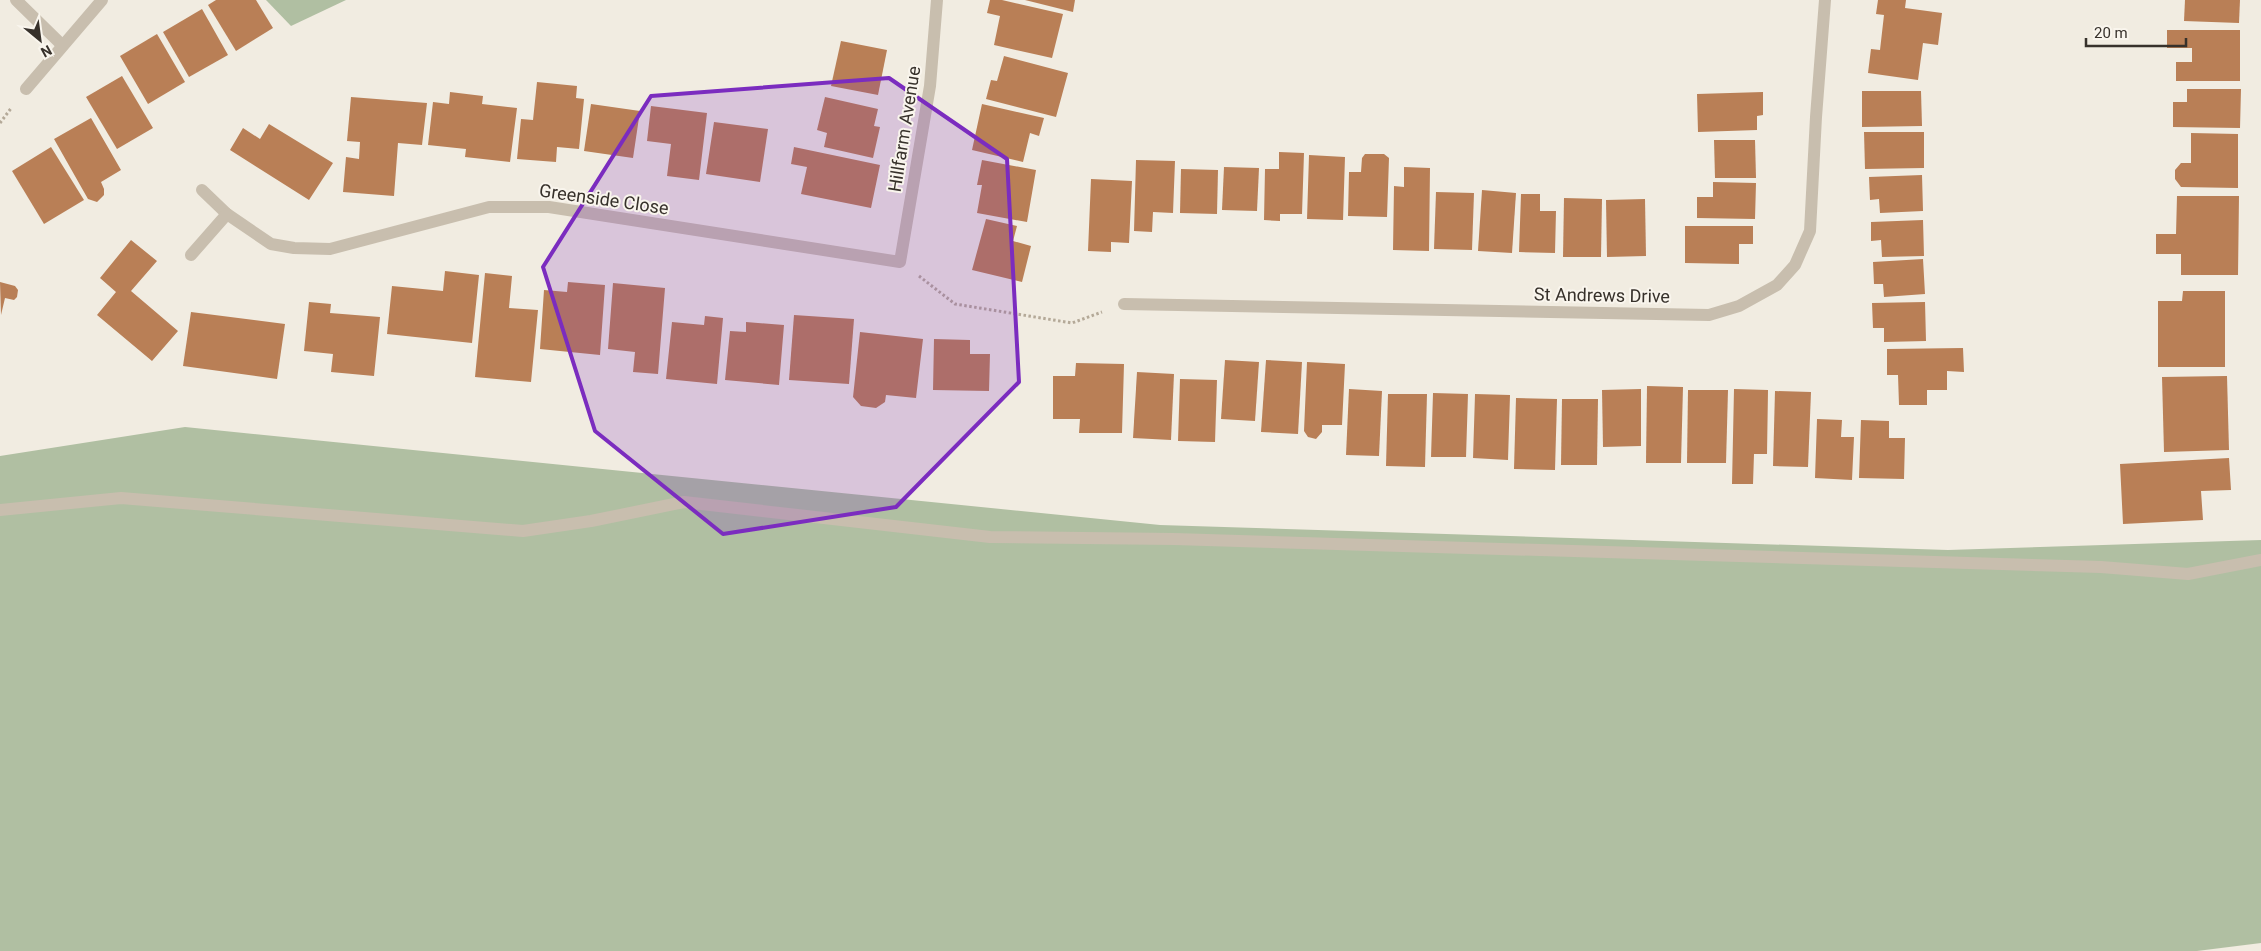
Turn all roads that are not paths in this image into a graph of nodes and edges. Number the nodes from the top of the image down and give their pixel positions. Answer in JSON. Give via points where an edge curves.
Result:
{"nodes":[{"id":1,"x":16,"y":0,"type":"edge"},
{"id":2,"x":102,"y":0,"type":"edge"},
{"id":3,"x":937,"y":0,"type":"edge"},
{"id":4,"x":1825,"y":0,"type":"edge"},
{"id":5,"x":62,"y":45,"type":"junction"},
{"id":6,"x":26,"y":89,"type":"dead end"},
{"id":7,"x":202,"y":190,"type":"dead end"},
{"id":8,"x":227,"y":214,"type":"junction"},
{"id":9,"x":191,"y":255,"type":"dead end"},
{"id":10,"x":900,"y":262,"type":"joint"},
{"id":11,"x":1124,"y":304,"type":"road end"},
{"id":12,"x":0,"y":510,"type":"edge"},
{"id":13,"x":2261,"y":560,"type":"edge"}],
"edges":[{"from":1,"to":5,"type":"street"},
{"from":2,"to":5,"type":"street"},
{"from":3,"to":10,"type":"street","name":"Hillfarm Avenue","via":[[930,86]]},
{"from":4,"to":11,"type":"street","name":"St Andrews Drive","via":[[1810,231],[1795,265],[1777,285],[1739,306],[1709,315]]},
{"from":5,"to":6,"type":"street"},
{"from":7,"to":8,"type":"street","name":"Greenside Close"},
{"from":8,"to":9,"type":"street"},
{"from":8,"to":10,"type":"street","name":"Greenside Close","via":[[271,244],[330,249],[489,207],[549,207]]},
{"from":12,"to":13,"type":"street","via":[[121,498],[523,531],[684,502],[990,538],[1184,539],[2091,567],[2188,574]]}]}
